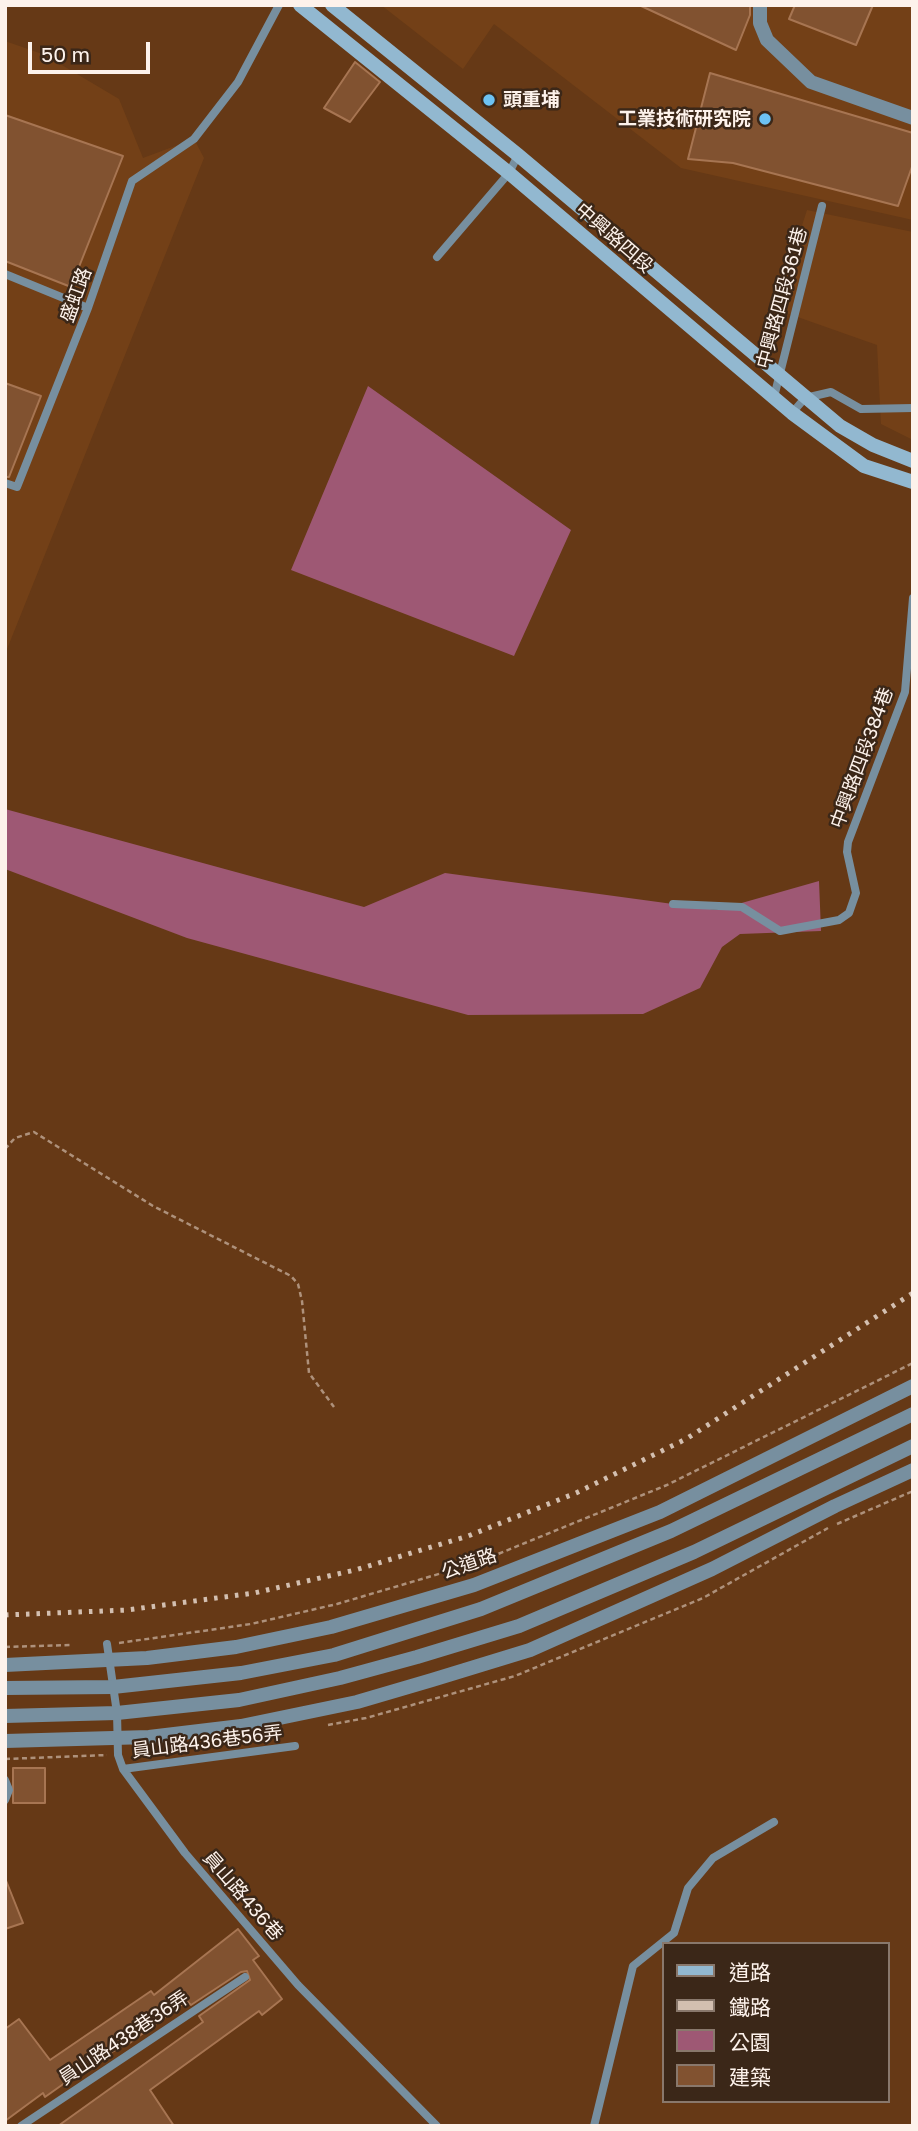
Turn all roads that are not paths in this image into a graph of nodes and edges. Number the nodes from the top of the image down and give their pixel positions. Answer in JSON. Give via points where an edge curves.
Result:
{"nodes":[{"id":1,"x":279,"y":5,"type":"edge"},
{"id":2,"x":300,"y":5,"type":"edge"},
{"id":3,"x":332,"y":5,"type":"edge"},
{"id":4,"x":760,"y":5,"type":"edge"},
{"id":5,"x":913,"y":118,"type":"edge"},
{"id":6,"x":519,"y":155,"type":"junction"},
{"id":7,"x":509,"y":173,"type":"junction"},
{"id":8,"x":822,"y":206,"type":"dead end"},
{"id":9,"x":437,"y":257,"type":"dead end"},
{"id":10,"x":5,"y":274,"type":"edge"},
{"id":11,"x":88,"y":309,"type":"junction"},
{"id":12,"x":777,"y":374,"type":"junction"},
{"id":13,"x":774,"y":397,"type":"junction"},
{"id":14,"x":805,"y":398,"type":"junction"},
{"id":15,"x":913,"y":408,"type":"edge"},
{"id":16,"x":792,"y":413,"type":"junction"},
{"id":17,"x":913,"y":461,"type":"edge"},
{"id":18,"x":913,"y":482,"type":"edge"},
{"id":19,"x":5,"y":483,"type":"edge"},
{"id":20,"x":913,"y":598,"type":"edge"},
{"id":21,"x":909,"y":677,"type":"edge"},
{"id":22,"x":673,"y":904,"type":"dead end"},
{"id":23,"x":913,"y":1386,"type":"edge"},
{"id":24,"x":913,"y":1414,"type":"edge"},
{"id":25,"x":913,"y":1446,"type":"edge"},
{"id":26,"x":913,"y":1471,"type":"edge"},
{"id":27,"x":107,"y":1644,"type":"road end"},
{"id":28,"x":109,"y":1661,"type":"junction"},
{"id":29,"x":5,"y":1665,"type":"edge"},
{"id":30,"x":113,"y":1687,"type":"junction"},
{"id":31,"x":5,"y":1688,"type":"edge"},
{"id":32,"x":117,"y":1713,"type":"junction"},
{"id":33,"x":5,"y":1716,"type":"edge"},
{"id":34,"x":116,"y":1739,"type":"junction"},
{"id":35,"x":5,"y":1741,"type":"edge"},
{"id":36,"x":295,"y":1746,"type":"dead end"},
{"id":37,"x":123,"y":1769,"type":"junction"},
{"id":38,"x":5,"y":1780,"type":"edge"},
{"id":39,"x":5,"y":1800,"type":"edge"},
{"id":40,"x":774,"y":1822,"type":"dead end"},
{"id":41,"x":663,"y":1942,"type":"edge"},
{"id":42,"x":662,"y":1943,"type":"edge"},
{"id":43,"x":245,"y":1977,"type":"dead end"},
{"id":44,"x":21,"y":2126,"type":"edge"},
{"id":45,"x":437,"y":2126,"type":"edge"},
{"id":46,"x":594,"y":2126,"type":"edge"}],
"edges":[{"from":1,"to":11,"type":"lane","name":"盛虹路","via":[[238,82],[194,139],[132,181]]},
{"from":2,"to":7,"type":"main road","name":"中興路四段"},
{"from":3,"to":6,"type":"main road","name":"中興路四段"},
{"from":4,"to":5,"type":"street","via":[[760,23],[768,40],[811,82]]},
{"from":6,"to":7,"type":"lane"},
{"from":6,"to":12,"type":"main road","name":"中興路四段"},
{"from":7,"to":9,"type":"lane"},
{"from":7,"to":13,"type":"main road","name":"中興路四段"},
{"from":8,"to":12,"type":"lane","name":"中興路四段361巷"},
{"from":10,"to":11,"type":"lane"},
{"from":11,"to":19,"type":"lane","name":"盛虹路","via":[[17,488]]},
{"from":12,"to":13,"type":"lane","name":"中興路四段361巷"},
{"from":12,"to":14,"type":"main road","name":"中興路四段"},
{"from":13,"to":16,"type":"main road","name":"中興路四段"},
{"from":14,"to":15,"type":"lane","via":[[831,392],[862,409]]},
{"from":14,"to":16,"type":"lane"},
{"from":14,"to":17,"type":"main road","name":"中興路四段","via":[[840,426]]},
{"from":16,"to":18,"type":"main road","name":"中興路四段","via":[[864,466]]},
{"from":20,"to":21,"type":"lane","name":"中興路四段384巷"},
{"from":21,"to":22,"type":"lane","name":"中興路四段384巷","via":[[848,842],[856,893],[849,913],[839,920],[780,931],[742,907]]},
{"from":23,"to":28,"type":"street","name":"公道路","via":[[660,1512],[474,1584],[331,1627],[236,1647]]},
{"from":24,"to":30,"type":"street","via":[[671,1531],[481,1609],[334,1655],[241,1673]]},
{"from":25,"to":32,"type":"street","via":[[694,1552],[519,1626],[328,1681],[239,1700]]},
{"from":26,"to":34,"type":"street","via":[[712,1569],[530,1650],[357,1702],[241,1726]]},
{"from":27,"to":28,"type":"lane","name":"員山路436巷"},
{"from":28,"to":29,"type":"street","name":"公道路"},
{"from":28,"to":30,"type":"lane","name":"員山路436巷"},
{"from":30,"to":31,"type":"street"},
{"from":30,"to":32,"type":"lane","name":"員山路436巷"},
{"from":32,"to":33,"type":"street"},
{"from":32,"to":34,"type":"lane","name":"員山路436巷"},
{"from":34,"to":35,"type":"street"},
{"from":34,"to":37,"type":"lane","name":"員山路436巷"},
{"from":36,"to":37,"type":"lane","name":"員山路436巷56弄"},
{"from":37,"to":45,"type":"lane","name":"員山路436巷","via":[[185,1853],[299,1984]]},
{"from":38,"to":39,"type":"lane","via":[[9,1790]]},
{"from":40,"to":41,"type":"lane","via":[[713,1858],[688,1888],[674,1933]]},
{"from":42,"to":46,"type":"lane","via":[[633,1966]]},
{"from":43,"to":44,"type":"lane","name":"員山路438巷36弄"}]}
